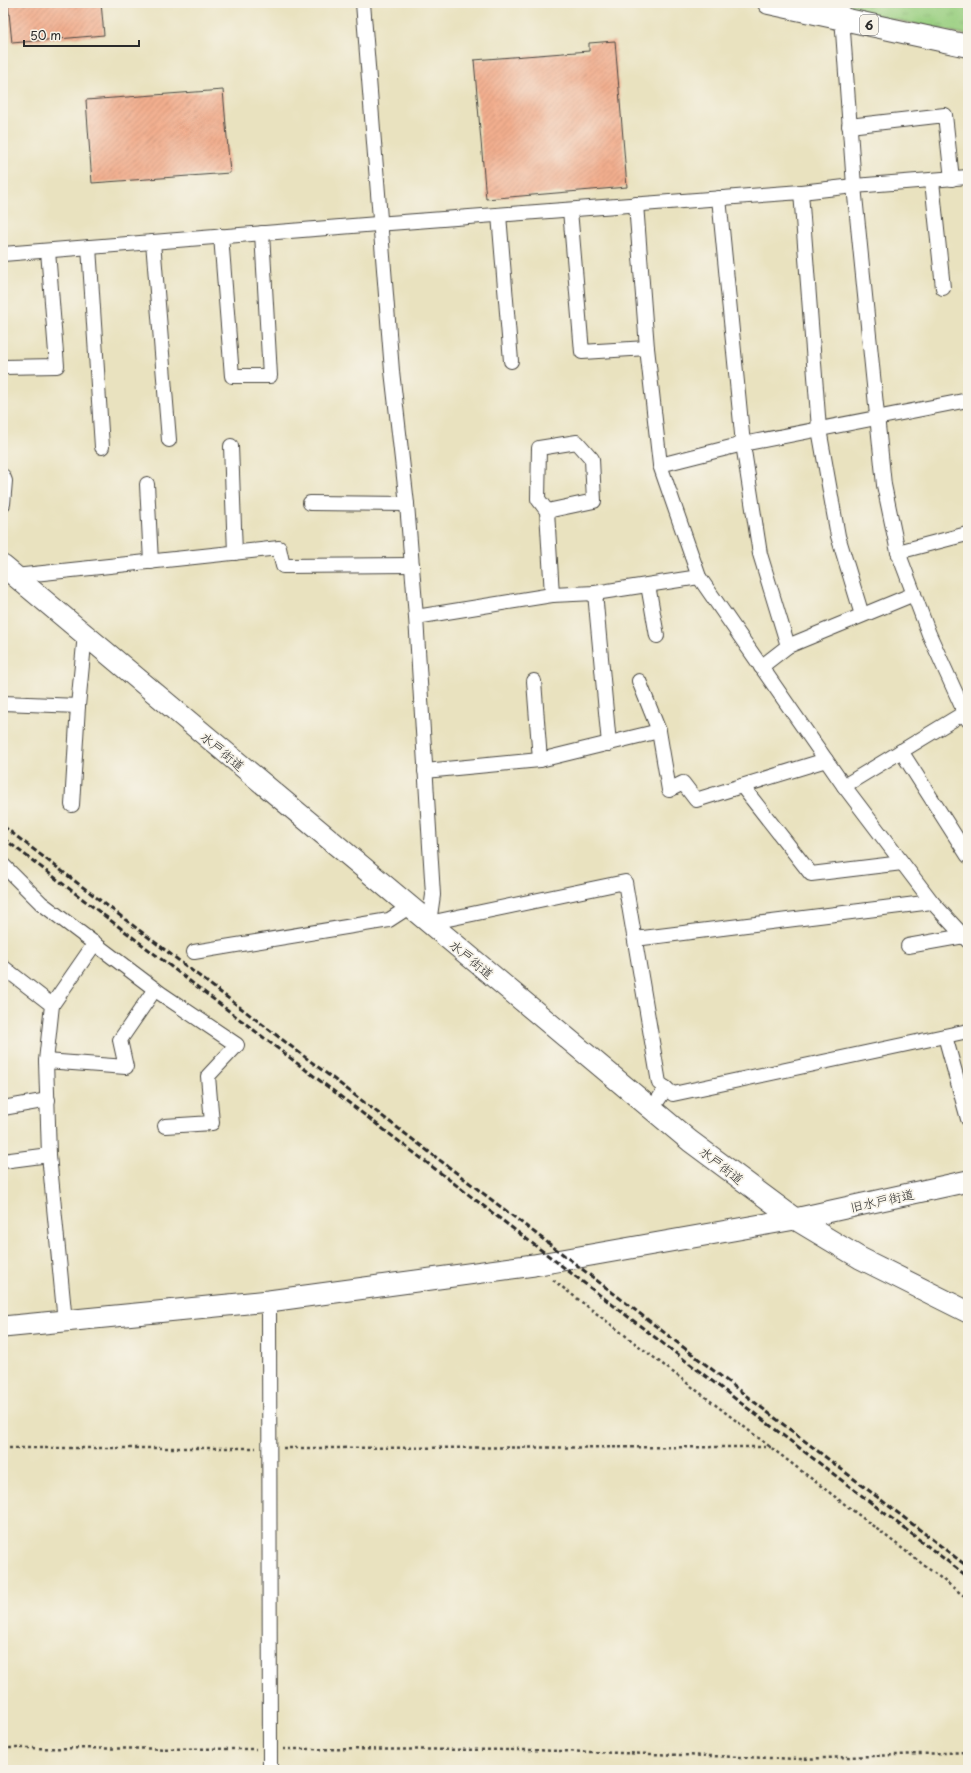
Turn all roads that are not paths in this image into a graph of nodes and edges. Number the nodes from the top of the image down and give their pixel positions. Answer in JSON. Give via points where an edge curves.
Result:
{"nodes":[{"id":1,"x":363,"y":3,"type":"edge"},
{"id":2,"x":769,"y":3,"type":"edge"},
{"id":3,"x":842,"y":11,"type":"edge"},
{"id":4,"x":968,"y":46,"type":"edge"},
{"id":5,"x":849,"y":126,"type":"junction"},
{"id":6,"x":968,"y":177,"type":"edge"},
{"id":7,"x":952,"y":179,"type":"junction"},
{"id":8,"x":932,"y":181,"type":"junction"},
{"id":9,"x":854,"y":186,"type":"junction"},
{"id":10,"x":801,"y":192,"type":"junction"},
{"id":11,"x":719,"y":198,"type":"junction"},
{"id":12,"x":636,"y":204,"type":"junction"},
{"id":13,"x":570,"y":210,"type":"junction"},
{"id":14,"x":499,"y":215,"type":"junction"},
{"id":15,"x":381,"y":223,"type":"junction"},
{"id":16,"x":262,"y":233,"type":"junction"},
{"id":17,"x":221,"y":236,"type":"junction"},
{"id":18,"x":153,"y":242,"type":"junction"},
{"id":19,"x":89,"y":248,"type":"junction"},
{"id":20,"x":48,"y":251,"type":"junction"},
{"id":21,"x":3,"y":254,"type":"edge"},
{"id":22,"x":943,"y":288,"type":"dead end"},
{"id":23,"x":647,"y":348,"type":"junction"},
{"id":24,"x":511,"y":361,"type":"dead end"},
{"id":25,"x":3,"y":367,"type":"edge"},
{"id":26,"x":968,"y":400,"type":"edge"},
{"id":27,"x":876,"y":417,"type":"junction"},
{"id":28,"x":819,"y":429,"type":"junction"},
{"id":29,"x":169,"y":440,"type":"dead end"},
{"id":30,"x":743,"y":444,"type":"junction"},
{"id":31,"x":230,"y":446,"type":"dead end"},
{"id":32,"x":102,"y":447,"type":"dead end"},
{"id":33,"x":660,"y":465,"type":"junction"},
{"id":34,"x":3,"y":476,"type":"edge"},
{"id":35,"x":146,"y":484,"type":"dead end"},
{"id":36,"x":310,"y":503,"type":"dead end"},
{"id":37,"x":3,"y":504,"type":"edge"},
{"id":38,"x":407,"y":504,"type":"junction"},
{"id":39,"x":547,"y":511,"type":"junction"},
{"id":40,"x":968,"y":535,"type":"edge"},
{"id":41,"x":898,"y":552,"type":"junction"},
{"id":42,"x":235,"y":553,"type":"junction"},
{"id":43,"x":151,"y":562,"type":"junction"},
{"id":44,"x":412,"y":565,"type":"junction"},
{"id":45,"x":9,"y":571,"type":"edge"},
{"id":46,"x":699,"y":577,"type":"junction"},
{"id":47,"x":648,"y":585,"type":"junction"},
{"id":48,"x":595,"y":593,"type":"junction"},
{"id":49,"x":914,"y":594,"type":"junction"},
{"id":50,"x":552,"y":595,"type":"junction"},
{"id":51,"x":862,"y":615,"type":"junction"},
{"id":52,"x":416,"y":618,"type":"junction"},
{"id":53,"x":85,"y":634,"type":"junction"},
{"id":54,"x":657,"y":636,"type":"dead end"},
{"id":55,"x":788,"y":646,"type":"junction"},
{"id":56,"x":761,"y":667,"type":"junction"},
{"id":57,"x":534,"y":681,"type":"dead end"},
{"id":58,"x":639,"y":681,"type":"dead end"},
{"id":59,"x":3,"y":703,"type":"edge"},
{"id":60,"x":78,"y":706,"type":"junction"},
{"id":61,"x":966,"y":716,"type":"edge"},
{"id":62,"x":659,"y":731,"type":"junction"},
{"id":63,"x":609,"y":744,"type":"junction"},
{"id":64,"x":901,"y":751,"type":"junction"},
{"id":65,"x":540,"y":760,"type":"junction"},
{"id":66,"x":826,"y":760,"type":"junction"},
{"id":67,"x":425,"y":771,"type":"junction"},
{"id":68,"x":742,"y":786,"type":"junction"},
{"id":69,"x":844,"y":786,"type":"junction"},
{"id":70,"x":72,"y":805,"type":"dead end"},
{"id":71,"x":968,"y":856,"type":"edge"},
{"id":72,"x":902,"y":863,"type":"junction"},
{"id":73,"x":3,"y":865,"type":"edge"},
{"id":74,"x":932,"y":902,"type":"junction"},
{"id":75,"x":410,"y":907,"type":"junction"},
{"id":76,"x":429,"y":923,"type":"junction"},
{"id":77,"x":966,"y":938,"type":"edge"},
{"id":78,"x":635,"y":939,"type":"junction"},
{"id":79,"x":95,"y":943,"type":"junction"},
{"id":80,"x":908,"y":946,"type":"dead end"},
{"id":81,"x":194,"y":952,"type":"dead end"},
{"id":82,"x":3,"y":966,"type":"edge"},
{"id":83,"x":155,"y":989,"type":"junction"},
{"id":84,"x":52,"y":1005,"type":"junction"},
{"id":85,"x":968,"y":1031,"type":"edge"},
{"id":86,"x":945,"y":1036,"type":"junction"},
{"id":87,"x":46,"y":1061,"type":"junction"},
{"id":88,"x":666,"y":1088,"type":"junction"},
{"id":89,"x":48,"y":1100,"type":"junction"},
{"id":90,"x":3,"y":1108,"type":"edge"},
{"id":91,"x":652,"y":1109,"type":"junction"},
{"id":92,"x":968,"y":1119,"type":"edge"},
{"id":93,"x":165,"y":1126,"type":"dead end"},
{"id":94,"x":49,"y":1154,"type":"junction"},
{"id":95,"x":3,"y":1161,"type":"edge"},
{"id":96,"x":968,"y":1182,"type":"edge"},
{"id":97,"x":796,"y":1219,"type":"junction"},
{"id":98,"x":269,"y":1301,"type":"junction"},
{"id":99,"x":968,"y":1312,"type":"edge"},
{"id":100,"x":65,"y":1322,"type":"junction"},
{"id":101,"x":3,"y":1327,"type":"edge"},
{"id":102,"x":270,"y":1770,"type":"edge"}],
"edges":[{"from":1,"to":15,"type":"street"},
{"from":2,"to":3,"type":"highway","number":"6"},
{"from":3,"to":4,"type":"highway","number":"6"},
{"from":3,"to":5,"type":"street"},
{"from":5,"to":7,"type":"street","via":[[945,115]]},
{"from":5,"to":9,"type":"street"},
{"from":6,"to":7,"type":"street"},
{"from":7,"to":8,"type":"street"},
{"from":8,"to":9,"type":"street"},
{"from":8,"to":22,"type":"street"},
{"from":9,"to":10,"type":"street"},
{"from":9,"to":27,"type":"street"},
{"from":10,"to":11,"type":"street"},
{"from":10,"to":28,"type":"street"},
{"from":11,"to":12,"type":"street"},
{"from":11,"to":30,"type":"street"},
{"from":12,"to":13,"type":"street"},
{"from":12,"to":23,"type":"street"},
{"from":13,"to":14,"type":"street"},
{"from":13,"to":23,"type":"street","via":[[582,352]]},
{"from":14,"to":15,"type":"street"},
{"from":14,"to":24,"type":"street"},
{"from":15,"to":16,"type":"street"},
{"from":15,"to":38,"type":"street","via":[[392,371]]},
{"from":16,"to":17,"type":"street"},
{"from":16,"to":17,"type":"street","via":[[270,376],[232,376]]},
{"from":17,"to":18,"type":"street"},
{"from":18,"to":19,"type":"street"},
{"from":18,"to":29,"type":"street"},
{"from":19,"to":20,"type":"street"},
{"from":19,"to":32,"type":"street"},
{"from":20,"to":21,"type":"street"},
{"from":20,"to":25,"type":"street","via":[[57,366]]},
{"from":23,"to":33,"type":"street"},
{"from":26,"to":27,"type":"street"},
{"from":27,"to":28,"type":"street"},
{"from":27,"to":41,"type":"street","via":[[884,486]]},
{"from":28,"to":30,"type":"street"},
{"from":28,"to":51,"type":"street","via":[[838,536]]},
{"from":30,"to":33,"type":"street"},
{"from":30,"to":55,"type":"street","via":[[760,554]]},
{"from":31,"to":42,"type":"street"},
{"from":33,"to":46,"type":"street"},
{"from":34,"to":37,"type":"street"},
{"from":35,"to":43,"type":"street"},
{"from":36,"to":38,"type":"street"},
{"from":38,"to":44,"type":"street"},
{"from":39,"to":39,"type":"street","via":[[594,501],[592,459],[577,442],[539,448],[538,499]]},
{"from":39,"to":50,"type":"street"},
{"from":40,"to":41,"type":"street"},
{"from":41,"to":49,"type":"street"},
{"from":42,"to":43,"type":"street"},
{"from":42,"to":44,"type":"street","via":[[279,548],[283,566]]},
{"from":43,"to":45,"type":"street"},
{"from":44,"to":52,"type":"street"},
{"from":45,"to":53,"type":"main road","name":"水戸街道"},
{"from":46,"to":47,"type":"street"},
{"from":46,"to":56,"type":"street"},
{"from":47,"to":48,"type":"street"},
{"from":47,"to":54,"type":"street"},
{"from":48,"to":50,"type":"street"},
{"from":48,"to":63,"type":"street"},
{"from":49,"to":51,"type":"street"},
{"from":49,"to":61,"type":"street"},
{"from":50,"to":52,"type":"street"},
{"from":51,"to":55,"type":"street"},
{"from":52,"to":67,"type":"street"},
{"from":53,"to":60,"type":"street"},
{"from":53,"to":75,"type":"main road","name":"水戸街道"},
{"from":55,"to":56,"type":"street"},
{"from":56,"to":66,"type":"street"},
{"from":57,"to":65,"type":"street"},
{"from":58,"to":62,"type":"street"},
{"from":59,"to":60,"type":"street"},
{"from":60,"to":70,"type":"street"},
{"from":61,"to":64,"type":"street"},
{"from":62,"to":63,"type":"street"},
{"from":62,"to":68,"type":"street","via":[[669,790],[683,783],[696,800]]},
{"from":63,"to":65,"type":"street"},
{"from":64,"to":69,"type":"street"},
{"from":64,"to":71,"type":"street"},
{"from":65,"to":67,"type":"street"},
{"from":66,"to":68,"type":"street"},
{"from":66,"to":69,"type":"street"},
{"from":67,"to":76,"type":"street","via":[[433,895]]},
{"from":68,"to":72,"type":"street","via":[[811,874]]},
{"from":69,"to":72,"type":"street"},
{"from":72,"to":74,"type":"street"},
{"from":73,"to":79,"type":"street","via":[[41,903]]},
{"from":74,"to":77,"type":"street"},
{"from":74,"to":78,"type":"street"},
{"from":75,"to":76,"type":"main road","name":"水戸街道"},
{"from":75,"to":81,"type":"street","via":[[389,920]]},
{"from":76,"to":78,"type":"street","via":[[625,882]]},
{"from":76,"to":91,"type":"main road","name":"水戸街道"},
{"from":77,"to":80,"type":"street"},
{"from":78,"to":88,"type":"street","via":[[660,1083]]},
{"from":79,"to":83,"type":"street"},
{"from":79,"to":84,"type":"street"},
{"from":82,"to":84,"type":"street"},
{"from":83,"to":87,"type":"street","via":[[120,1040],[126,1067]]},
{"from":83,"to":93,"type":"street","via":[[237,1045],[208,1076],[212,1123]]},
{"from":84,"to":87,"type":"street"},
{"from":85,"to":86,"type":"street"},
{"from":86,"to":88,"type":"street","via":[[673,1094]]},
{"from":86,"to":92,"type":"street"},
{"from":87,"to":89,"type":"street"},
{"from":88,"to":91,"type":"street"},
{"from":89,"to":90,"type":"street"},
{"from":89,"to":94,"type":"street"},
{"from":91,"to":97,"type":"main road","name":"水戸街道","via":[[750,1187]]},
{"from":94,"to":95,"type":"street"},
{"from":94,"to":100,"type":"street"},
{"from":96,"to":97,"type":"main road","name":"旧水戸街道"},
{"from":97,"to":98,"type":"main road","name":"旧水戸街道","via":[[534,1265]]},
{"from":97,"to":99,"type":"main road","name":"水戸街道","via":[[860,1258]]},
{"from":98,"to":100,"type":"main road","name":"旧水戸街道"},
{"from":98,"to":102,"type":"street"},
{"from":100,"to":101,"type":"main road","name":"旧水戸街道"}]}
